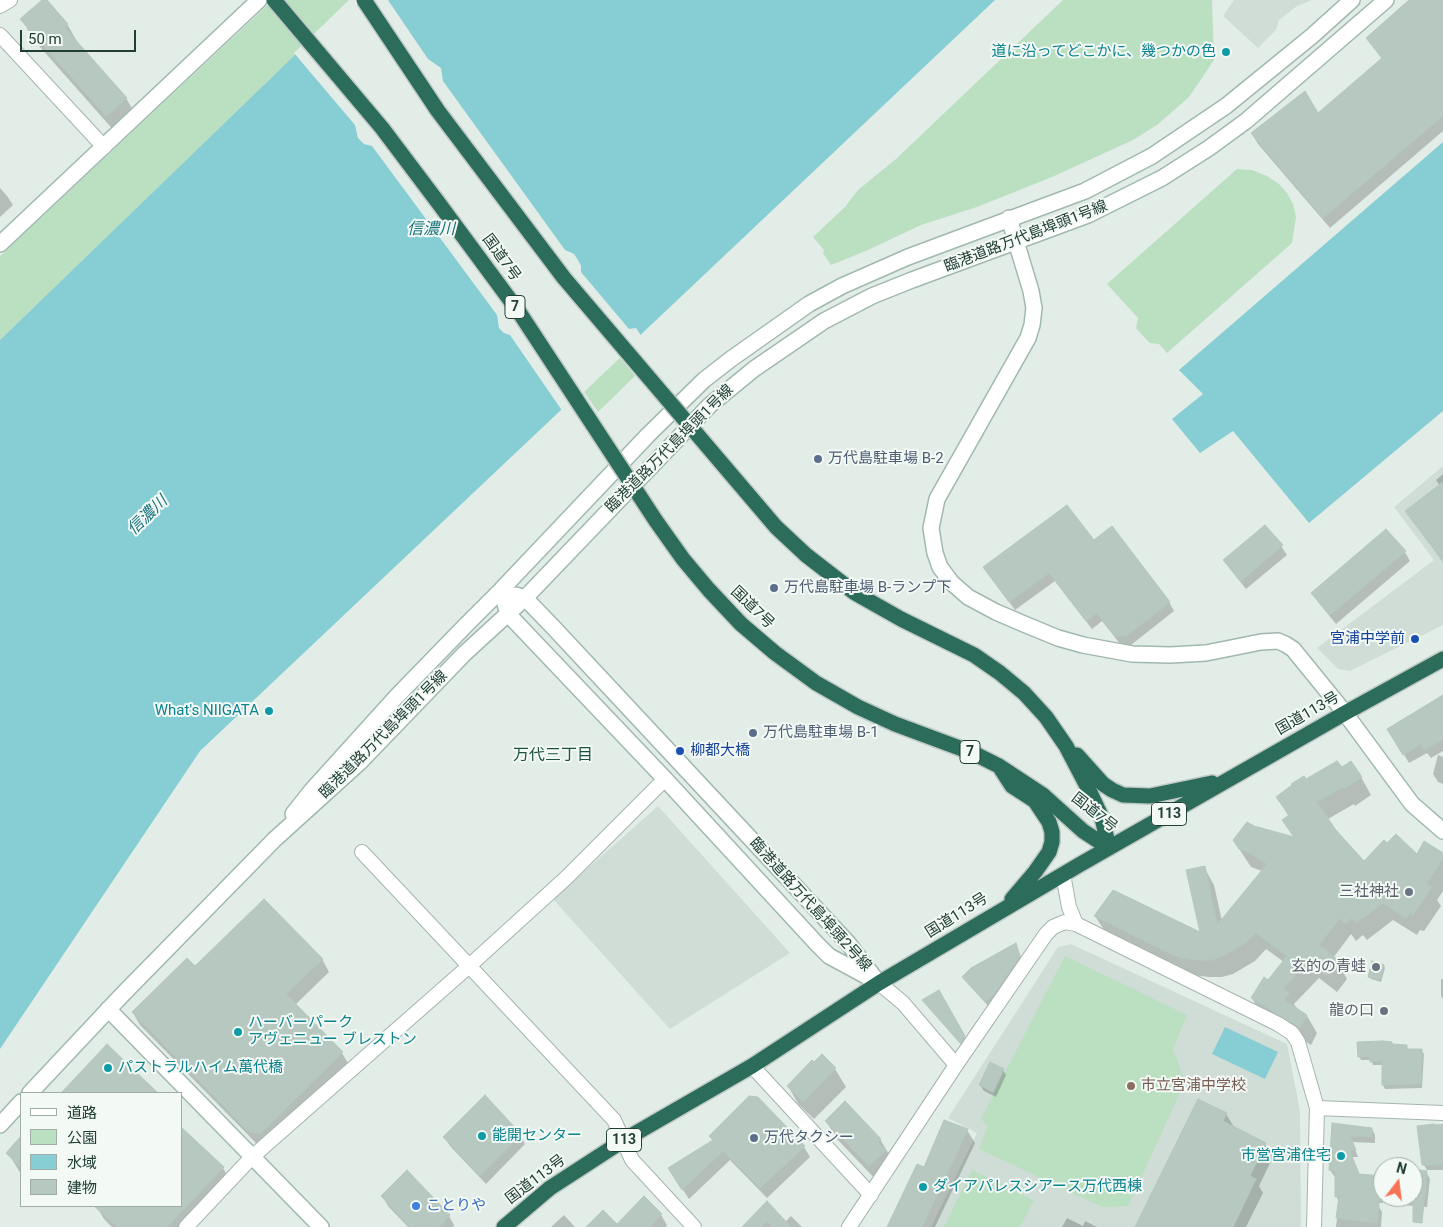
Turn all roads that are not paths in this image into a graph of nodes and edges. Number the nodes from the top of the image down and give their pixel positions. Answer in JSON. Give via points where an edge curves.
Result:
{"nodes":[{"id":1,"x":259,"y":0,"type":"edge"},
{"id":2,"x":274,"y":0,"type":"edge"},
{"id":3,"x":364,"y":0,"type":"edge"},
{"id":4,"x":1352,"y":0,"type":"edge"},
{"id":5,"x":1386,"y":0,"type":"edge"},
{"id":6,"x":0,"y":36,"type":"edge"},
{"id":7,"x":104,"y":147,"type":"junction"},
{"id":8,"x":1009,"y":218,"type":"junction"},
{"id":9,"x":1016,"y":242,"type":"junction"},
{"id":10,"x":0,"y":244,"type":"edge"},
{"id":11,"x":501,"y":590,"type":"junction"},
{"id":12,"x":525,"y":598,"type":"junction"},
{"id":13,"x":508,"y":614,"type":"junction"},
{"id":14,"x":1443,"y":659,"type":"edge"},
{"id":15,"x":1345,"y":713,"type":"junction"},
{"id":16,"x":1046,"y":717,"type":"junction"},
{"id":17,"x":999,"y":766,"type":"junction"},
{"id":18,"x":665,"y":779,"type":"junction"},
{"id":19,"x":1228,"y":780,"type":"junction"},
{"id":20,"x":1443,"y":831,"type":"edge"},
{"id":21,"x":275,"y":839,"type":"junction"},
{"id":22,"x":1109,"y":848,"type":"junction"},
{"id":23,"x":362,"y":852,"type":"dead end"},
{"id":24,"x":1063,"y":874,"type":"junction"},
{"id":25,"x":1004,"y":908,"type":"junction"},
{"id":26,"x":1076,"y":924,"type":"junction"},
{"id":27,"x":468,"y":966,"type":"junction"},
{"id":28,"x":879,"y":983,"type":"junction"},
{"id":29,"x":108,"y":1009,"type":"junction"},
{"id":30,"x":956,"y":1065,"type":"junction"},
{"id":31,"x":752,"y":1066,"type":"junction"},
{"id":32,"x":31,"y":1092,"type":"edge"},
{"id":33,"x":20,"y":1103,"type":"edge"},
{"id":34,"x":1316,"y":1108,"type":"junction"},
{"id":35,"x":1443,"y":1113,"type":"edge"},
{"id":36,"x":0,"y":1125,"type":"edge"},
{"id":37,"x":624,"y":1140,"type":"junction"},
{"id":38,"x":252,"y":1157,"type":"junction"},
{"id":39,"x":871,"y":1195,"type":"junction"},
{"id":40,"x":186,"y":1227,"type":"edge"},
{"id":41,"x":321,"y":1227,"type":"edge"},
{"id":42,"x":504,"y":1227,"type":"edge"},
{"id":43,"x":694,"y":1227,"type":"edge"},
{"id":44,"x":849,"y":1227,"type":"edge"},
{"id":45,"x":1314,"y":1227,"type":"edge"}],
"edges":[{"from":1,"to":7,"type":"street"},
{"from":2,"to":17,"type":"highway","name":"国道7号","number":"7","bridge":true,"via":[[382,128],[440,205],[519,312],[683,559],[741,624],[775,654],[858,707]]},
{"from":3,"to":16,"type":"highway","name":"国道7号","bridge":true,"via":[[438,111],[564,278],[776,527],[855,593],[974,655],[1000,673]]},
{"from":4,"to":8,"type":"street","name":"臨港道路万代島埠頭1号線","via":[[1226,106],[1184,136],[1085,191]]},
{"from":5,"to":9,"type":"street","name":"臨港道路万代島埠頭1号線","via":[[1246,121],[1187,163],[1104,207]]},
{"from":6,"to":7,"type":"street"},
{"from":7,"to":10,"type":"street"},
{"from":8,"to":9,"type":"street"},
{"from":8,"to":11,"type":"street","name":"臨港道路万代島埠頭1号線","via":[[842,286],[757,339],[704,380]]},
{"from":9,"to":12,"type":"street","name":"臨港道路万代島埠頭1号線","via":[[872,296],[824,321],[772,355],[710,405]]},
{"from":9,"to":15,"type":"street","via":[[1031,291],[1032,324],[1028,338],[937,499],[931,528],[940,567],[968,598],[996,612],[1058,638],[1114,652],[1186,655],[1278,641],[1293,650]]},
{"from":11,"to":12,"type":"street","name":"臨港道路万代島埠頭2号線"},
{"from":11,"to":13,"type":"street","name":"臨港道路万代島埠頭2号線"},
{"from":11,"to":21,"type":"street","name":"臨港道路万代島埠頭1号線","via":[[397,696],[312,790]]},
{"from":12,"to":13,"type":"street","name":"臨港道路万代島埠頭1号線"},
{"from":12,"to":28,"type":"street","name":"臨港道路万代島埠頭2号線","via":[[848,943]]},
{"from":13,"to":18,"type":"street","name":"臨港道路万代島埠頭2号線"},
{"from":13,"to":21,"type":"street","name":"臨港道路万代島埠頭1号線","via":[[464,654],[360,762]]},
{"from":14,"to":15,"type":"highway","name":"国道113号","number":"113"},
{"from":15,"to":19,"type":"highway","name":"国道113号","number":"113"},
{"from":15,"to":20,"type":"street","via":[[1412,804]]},
{"from":16,"to":19,"type":"highway","via":[[1098,779],[1123,795],[1150,796]]},
{"from":16,"to":22,"type":"highway","name":"国道7号","via":[[1088,788],[1102,818]]},
{"from":17,"to":22,"type":"highway","name":"国道7号","number":"7","via":[[1043,795],[1083,831]]},
{"from":17,"to":25,"type":"highway","via":[[1012,786],[1035,801],[1050,822],[1052,832],[1052,842],[1043,862]]},
{"from":18,"to":27,"type":"street","via":[[566,878]]},
{"from":18,"to":28,"type":"street","name":"臨港道路万代島埠頭2号線","via":[[828,956]]},
{"from":19,"to":22,"type":"highway","name":"国道113号","number":"113"},
{"from":21,"to":29,"type":"street","name":"臨港道路万代島埠頭1号線"},
{"from":22,"to":24,"type":"highway","name":"国道113号","number":"113"},
{"from":23,"to":27,"type":"street"},
{"from":24,"to":25,"type":"highway","name":"国道113号","number":"113"},
{"from":24,"to":26,"type":"street"},
{"from":25,"to":28,"type":"highway","name":"国道113号","number":"113"},
{"from":26,"to":30,"type":"street","via":[[1065,922],[1049,930]]},
{"from":26,"to":34,"type":"street","via":[[1292,1033],[1298,1042]]},
{"from":27,"to":37,"type":"street","via":[[614,1120]]},
{"from":27,"to":38,"type":"street"},
{"from":28,"to":30,"type":"street","via":[[903,1003]]},
{"from":28,"to":31,"type":"highway","name":"国道113号","number":"113"},
{"from":29,"to":32,"type":"street","name":"臨港道路万代島埠頭1号線"},
{"from":29,"to":38,"type":"street"},
{"from":30,"to":39,"type":"street"},
{"from":31,"to":37,"type":"highway","name":"国道113号","number":"113"},
{"from":31,"to":39,"type":"street"},
{"from":33,"to":36,"type":"street"},
{"from":34,"to":35,"type":"street"},
{"from":34,"to":45,"type":"street"},
{"from":37,"to":42,"type":"highway","name":"国道113号","number":"113","via":[[550,1188]]},
{"from":37,"to":43,"type":"street","via":[[632,1160]]},
{"from":38,"to":40,"type":"street"},
{"from":38,"to":41,"type":"street"},
{"from":39,"to":44,"type":"street"}]}
